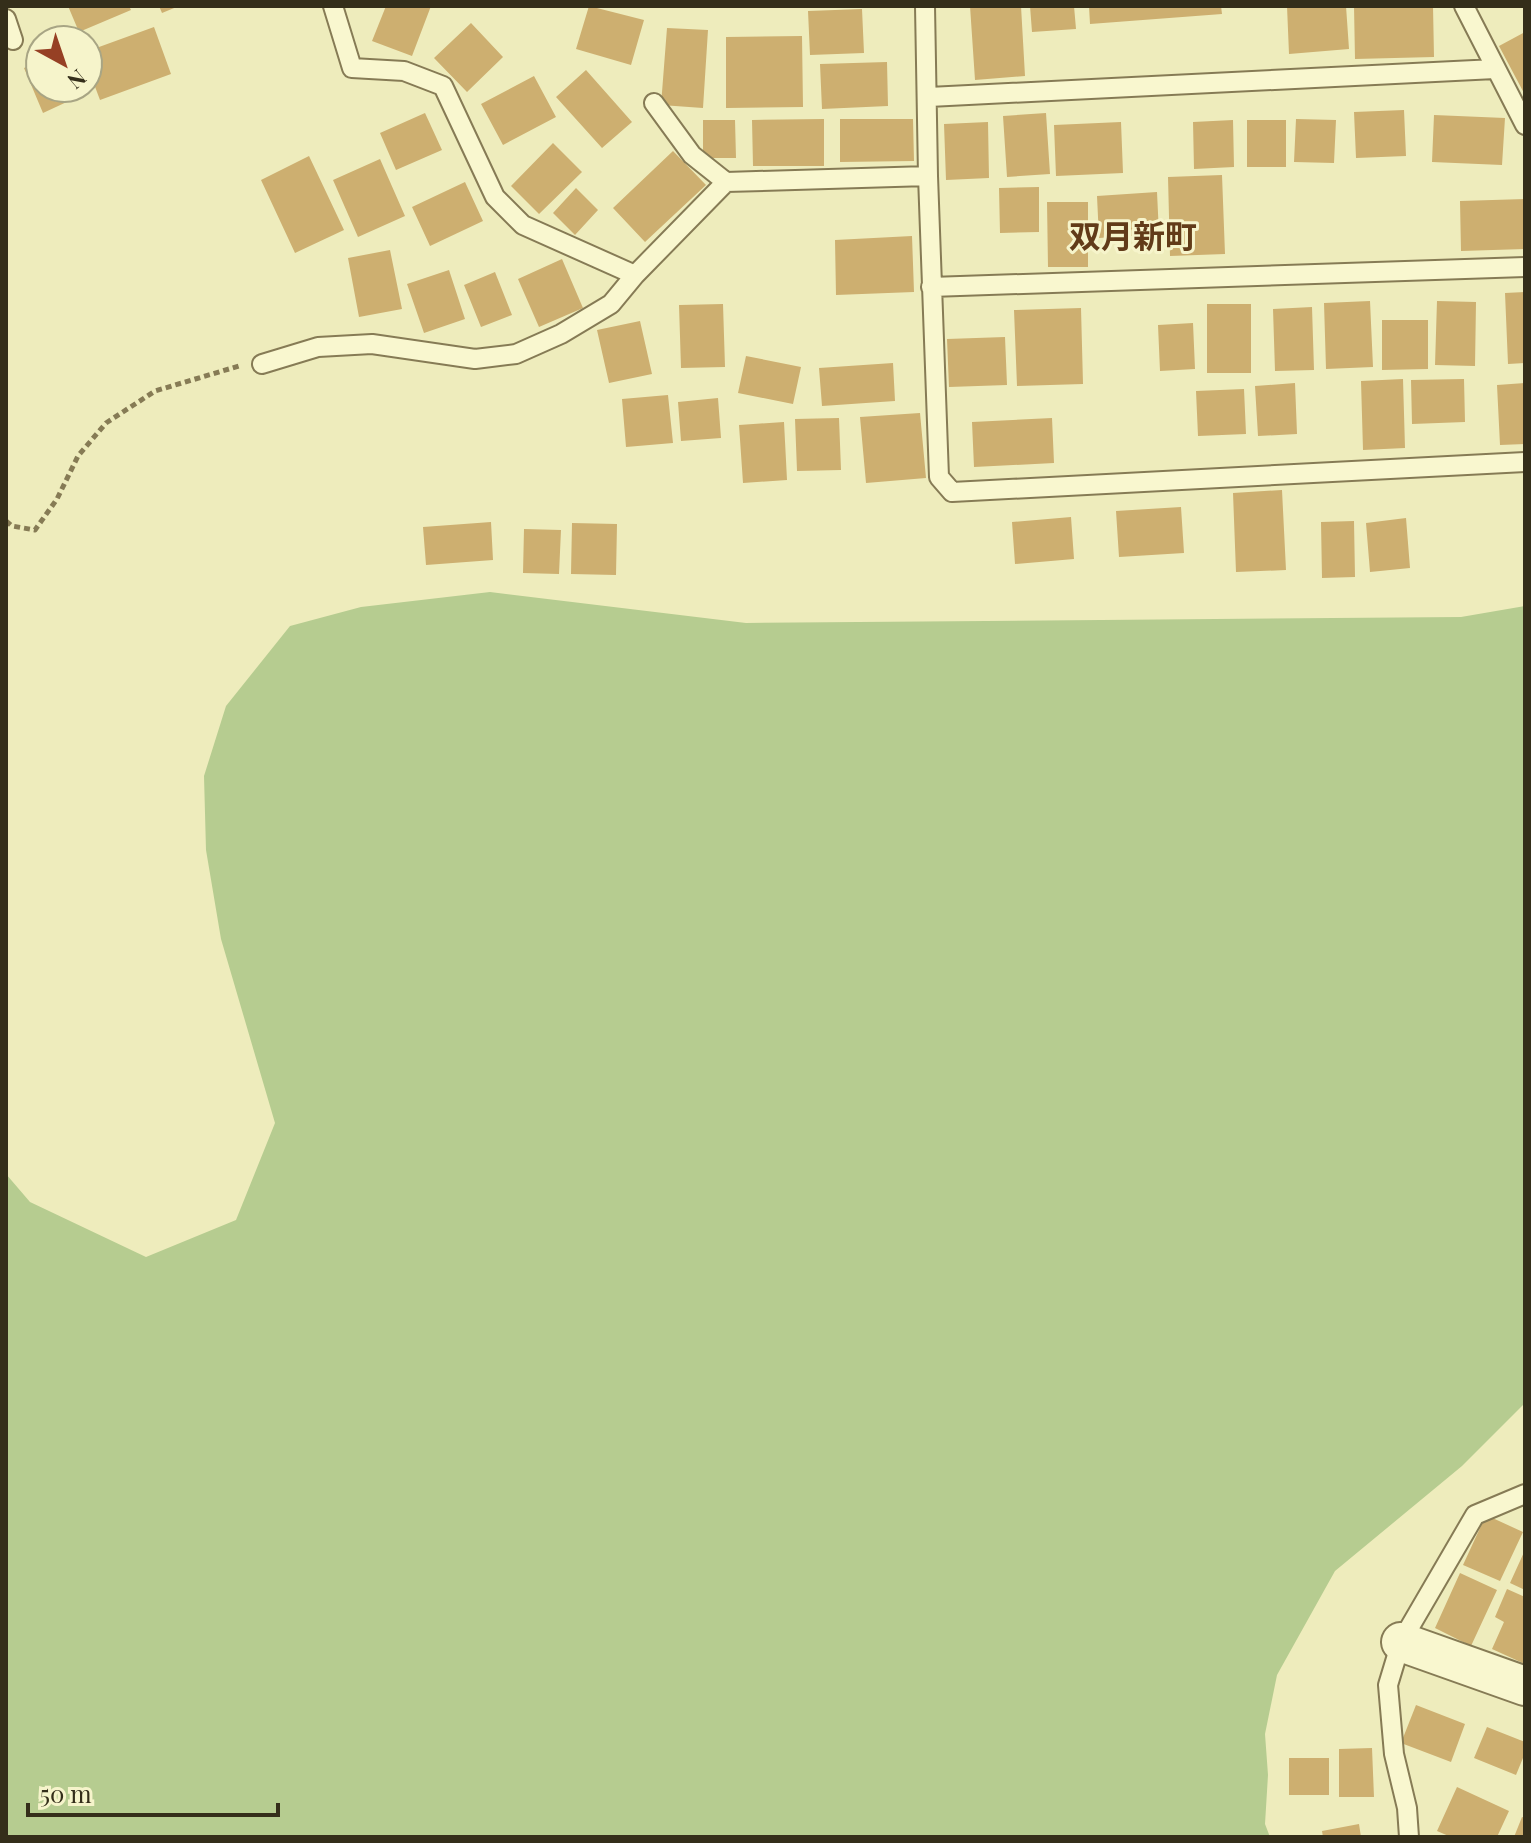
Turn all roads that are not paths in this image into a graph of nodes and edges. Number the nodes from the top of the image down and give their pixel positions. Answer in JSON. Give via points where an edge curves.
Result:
{"nodes":[{"id":1,"x":333,"y":6,"type":"edge"},
{"id":2,"x":925,"y":6,"type":"edge"},
{"id":3,"x":1464,"y":6,"type":"edge"},
{"id":4,"x":6,"y":19,"type":"edge"},
{"id":5,"x":13,"y":40,"type":"dead end"},
{"id":6,"x":1495,"y":69,"type":"junction"},
{"id":7,"x":929,"y":97,"type":"junction"},
{"id":8,"x":654,"y":103,"type":"dead end"},
{"id":9,"x":1525,"y":125,"type":"edge"},
{"id":10,"x":928,"y":176,"type":"junction"},
{"id":11,"x":726,"y":182,"type":"junction"},
{"id":12,"x":1525,"y":267,"type":"edge"},
{"id":13,"x":635,"y":275,"type":"junction"},
{"id":14,"x":931,"y":287,"type":"junction"},
{"id":15,"x":262,"y":364,"type":"road end"},
{"id":16,"x":1525,"y":462,"type":"edge"},
{"id":17,"x":1523,"y":1497,"type":"edge"},
{"id":18,"x":1401,"y":1642,"type":"junction"},
{"id":19,"x":1525,"y":1686,"type":"edge"},
{"id":20,"x":1409,"y":1837,"type":"edge"}],
"edges":[{"from":1,"to":13,"type":"lane","via":[[352,68],[404,71],[443,86],[495,197],[523,225]]},
{"from":2,"to":7,"type":"lane"},
{"from":3,"to":6,"type":"lane"},
{"from":4,"to":5,"type":"lane"},
{"from":6,"to":7,"type":"lane"},
{"from":6,"to":9,"type":"lane"},
{"from":7,"to":10,"type":"lane"},
{"from":8,"to":11,"type":"lane","via":[[692,155]]},
{"from":10,"to":11,"type":"lane"},
{"from":10,"to":14,"type":"lane"},
{"from":11,"to":13,"type":"lane"},
{"from":12,"to":14,"type":"lane"},
{"from":13,"to":15,"type":"lane","via":[[611,304],[516,354],[475,359],[372,344],[318,347]]},
{"from":14,"to":16,"type":"lane","via":[[939,477],[952,492]]},
{"from":17,"to":18,"type":"lane","via":[[1475,1515]]},
{"from":18,"to":19,"type":"street"},
{"from":18,"to":20,"type":"lane","via":[[1388,1685]]}]}
